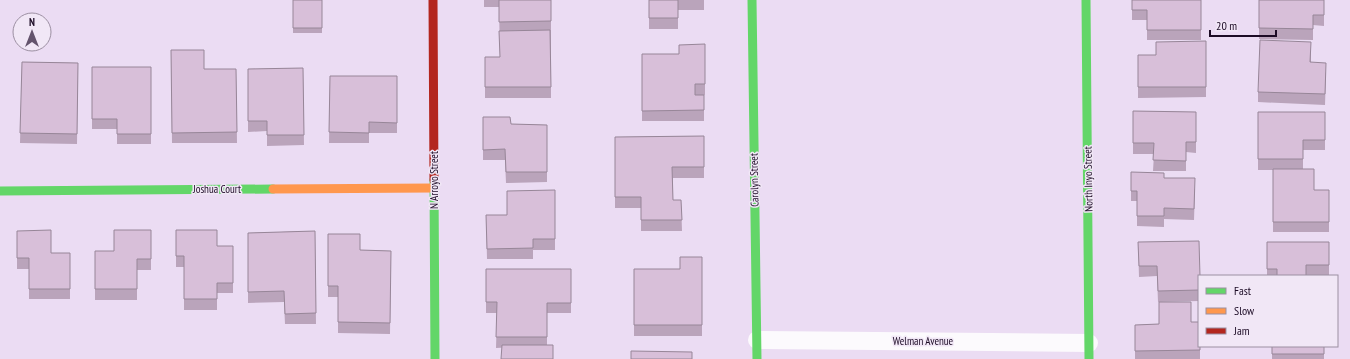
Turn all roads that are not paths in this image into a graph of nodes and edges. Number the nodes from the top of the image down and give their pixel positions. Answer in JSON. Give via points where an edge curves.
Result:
{"nodes":[{"id":1,"x":433,"y":0,"type":"edge"},
{"id":2,"x":752,"y":0,"type":"edge"},
{"id":3,"x":1086,"y":0,"type":"edge"},
{"id":4,"x":434,"y":188,"type":"junction"},
{"id":5,"x":0,"y":191,"type":"edge"},
{"id":6,"x":757,"y":340,"type":"junction"},
{"id":7,"x":1089,"y":351,"type":"edge"},
{"id":8,"x":435,"y":359,"type":"edge"},
{"id":9,"x":757,"y":359,"type":"edge"}],
"edges":[{"from":1,"to":4,"type":"street","name":"N Arroyo Street"},
{"from":2,"to":6,"type":"street","name":"Carolyn Street"},
{"from":3,"to":7,"type":"street","name":"North Inyo Street"},
{"from":4,"to":5,"type":"street","name":"Joshua Court"},
{"from":4,"to":8,"type":"street","name":"N Arroyo Street"},
{"from":6,"to":7,"type":"street","name":"Welman Avenue"},
{"from":6,"to":9,"type":"street","name":"Carolyn Street"}]}
